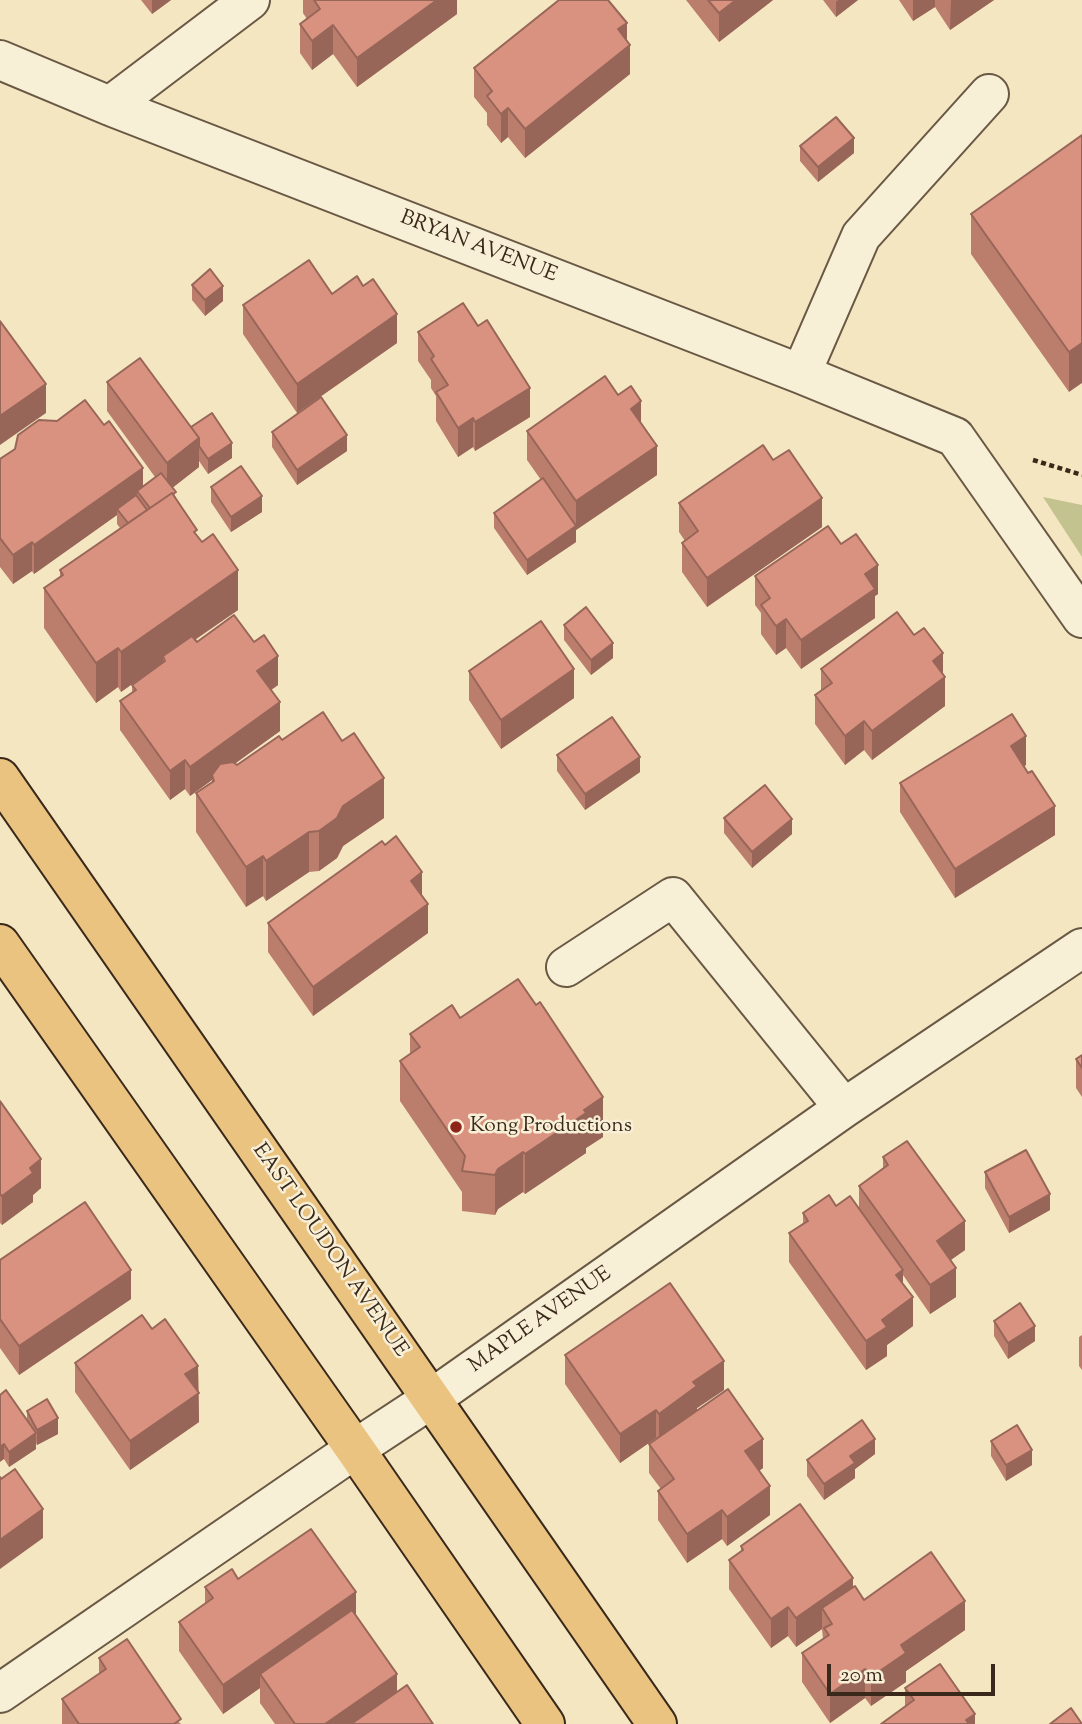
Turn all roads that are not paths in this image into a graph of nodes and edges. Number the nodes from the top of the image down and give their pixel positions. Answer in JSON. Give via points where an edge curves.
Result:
{"nodes":[{"id":1,"x":250,"y":0,"type":"edge"},
{"id":2,"x":0,"y":60,"type":"edge"},
{"id":3,"x":989,"y":94,"type":"dead end"},
{"id":4,"x":110,"y":106,"type":"junction"},
{"id":5,"x":802,"y":374,"type":"junction"},
{"id":6,"x":1082,"y":618,"type":"edge"},
{"id":7,"x":0,"y":778,"type":"edge"},
{"id":8,"x":0,"y":944,"type":"edge"},
{"id":9,"x":1082,"y":948,"type":"edge"},
{"id":10,"x":566,"y":967,"type":"dead end"},
{"id":11,"x":844,"y":1108,"type":"junction"},
{"id":12,"x":431,"y":1399,"type":"junction"},
{"id":13,"x":355,"y":1448,"type":"junction"},
{"id":14,"x":0,"y":1693,"type":"edge"},
{"id":15,"x":545,"y":1724,"type":"edge"},
{"id":16,"x":657,"y":1724,"type":"edge"}],
"edges":[{"from":1,"to":4,"type":"street"},
{"from":2,"to":4,"type":"street","name":"BRYAN AVENUE"},
{"from":3,"to":5,"type":"street","via":[[861,236]]},
{"from":4,"to":5,"type":"street","name":"BRYAN AVENUE"},
{"from":5,"to":6,"type":"street","name":"BRYAN AVENUE","via":[[955,437]]},
{"from":7,"to":12,"type":"main road","name":"EAST LOUDON AVENUE"},
{"from":8,"to":13,"type":"main road"},
{"from":9,"to":11,"type":"street","name":"MAPLE AVENUE"},
{"from":10,"to":11,"type":"street","via":[[673,897]]},
{"from":11,"to":12,"type":"street","name":"MAPLE AVENUE"},
{"from":12,"to":13,"type":"street","name":"MAPLE AVENUE"},
{"from":12,"to":16,"type":"main road","name":"EAST LOUDON AVENUE"},
{"from":13,"to":14,"type":"street","name":"MAPLE AVENUE"},
{"from":13,"to":15,"type":"main road"}]}
